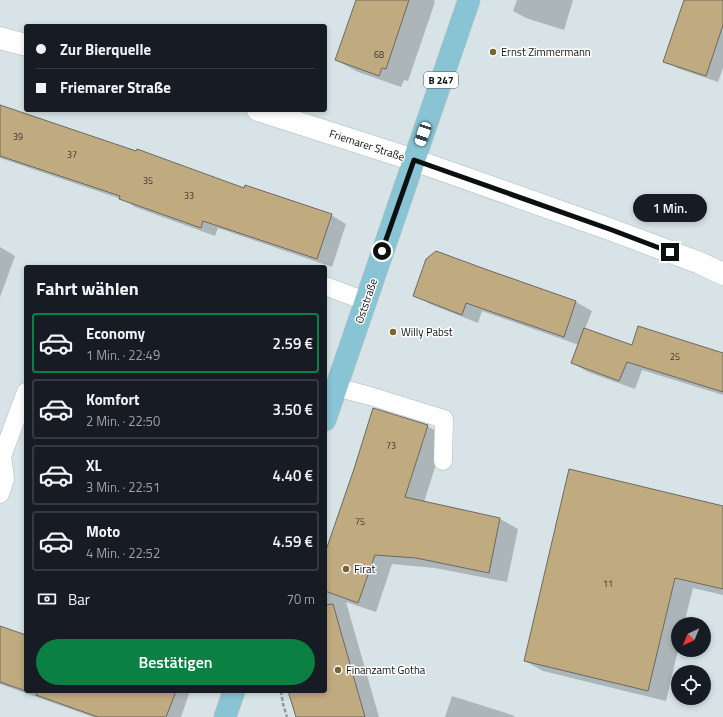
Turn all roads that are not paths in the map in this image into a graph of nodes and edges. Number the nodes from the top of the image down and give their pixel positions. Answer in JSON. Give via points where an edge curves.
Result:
{"nodes":[{"id":1,"x":469,"y":0,"type":"edge"},
{"id":2,"x":0,"y":38,"type":"edge"},
{"id":3,"x":24,"y":44,"type":"edge"},
{"id":4,"x":264,"y":112,"type":"edge"},
{"id":5,"x":414,"y":160,"type":"junction"},
{"id":6,"x":723,"y":274,"type":"edge"},
{"id":7,"x":327,"y":287,"type":"edge"},
{"id":8,"x":366,"y":301,"type":"junction"},
{"id":9,"x":336,"y":387,"type":"junction"},
{"id":10,"x":24,"y":397,"type":"edge"},
{"id":11,"x":327,"y":414,"type":"edge"},
{"id":12,"x":1,"y":455,"type":"edge"},
{"id":13,"x":443,"y":461,"type":"dead end"},
{"id":14,"x":0,"y":494,"type":"edge"},
{"id":15,"x":233,"y":693,"type":"edge"},
{"id":16,"x":225,"y":717,"type":"edge"}],
"edges":[{"from":1,"to":5,"type":"main road","name":"Oststraße","number":"B 247"},
{"from":2,"to":3,"type":"street"},
{"from":4,"to":5,"type":"street","name":"Friemarer Straße"},
{"from":5,"to":6,"type":"street","name":"Friemarer Straße","via":[[612,230]]},
{"from":5,"to":8,"type":"main road","name":"Oststraße","number":"B 247"},
{"from":7,"to":8,"type":"lane"},
{"from":8,"to":9,"type":"main road","name":"Oststraße","number":"B 247"},
{"from":9,"to":11,"type":"main road","name":"Oststraße","number":"B 247"},
{"from":9,"to":13,"type":"lane","via":[[444,419]]},
{"from":10,"to":12,"type":"lane"},
{"from":12,"to":14,"type":"lane","via":[[5,479]]},
{"from":15,"to":16,"type":"main road"}]}
